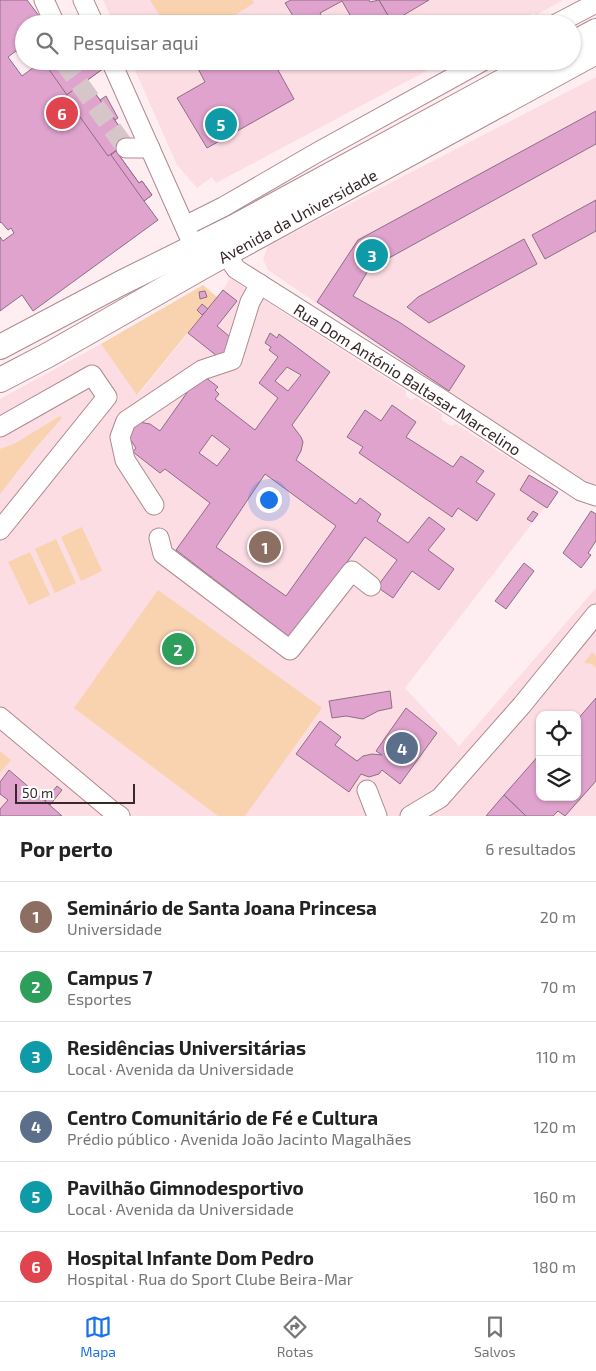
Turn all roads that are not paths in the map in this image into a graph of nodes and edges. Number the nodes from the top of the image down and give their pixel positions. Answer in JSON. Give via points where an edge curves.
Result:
{"nodes":[{"id":1,"x":44,"y":0,"type":"edge"},
{"id":2,"x":83,"y":0,"type":"edge"},
{"id":3,"x":596,"y":3,"type":"edge"},
{"id":4,"x":51,"y":15,"type":"edge"},
{"id":5,"x":90,"y":15,"type":"edge"},
{"id":6,"x":575,"y":15,"type":"edge"},
{"id":7,"x":596,"y":32,"type":"edge"},
{"id":8,"x":581,"y":40,"type":"edge"},
{"id":9,"x":596,"y":52,"type":"edge"},
{"id":10,"x":581,"y":60,"type":"edge"},
{"id":11,"x":115,"y":70,"type":"edge"},
{"id":12,"x":467,"y":70,"type":"edge"},
{"id":13,"x":524,"y":70,"type":"edge"},
{"id":14,"x":563,"y":70,"type":"edge"},
{"id":15,"x":126,"y":148,"type":"dead end"},
{"id":16,"x":150,"y":148,"type":"junction"},
{"id":17,"x":185,"y":226,"type":"junction"},
{"id":18,"x":226,"y":254,"type":"junction"},
{"id":19,"x":199,"y":257,"type":"junction"},
{"id":20,"x":260,"y":284,"type":"junction"},
{"id":21,"x":0,"y":347,"type":"edge"},
{"id":22,"x":0,"y":380,"type":"edge"},
{"id":23,"x":0,"y":427,"type":"edge"},
{"id":24,"x":596,"y":496,"type":"edge"},
{"id":25,"x":154,"y":505,"type":"dead end"},
{"id":26,"x":2,"y":524,"type":"edge"},
{"id":27,"x":159,"y":538,"type":"dead end"},
{"id":28,"x":370,"y":586,"type":"dead end"},
{"id":29,"x":596,"y":614,"type":"edge"},
{"id":30,"x":0,"y":717,"type":"edge"},
{"id":31,"x":367,"y":790,"type":"dead end"},
{"id":32,"x":120,"y":816,"type":"edge"},
{"id":33,"x":377,"y":816,"type":"edge"},
{"id":34,"x":410,"y":816,"type":"edge"}],
"edges":[{"from":1,"to":4,"type":"street"},
{"from":2,"to":5,"type":"street"},
{"from":3,"to":6,"type":"street"},
{"from":7,"to":8,"type":"main road"},
{"from":9,"to":10,"type":"main road","name":"Avenida da Universidade"},
{"from":11,"to":16,"type":"street"},
{"from":12,"to":17,"type":"street"},
{"from":13,"to":19,"type":"main road","name":"Avenida da Universidade"},
{"from":14,"to":18,"type":"main road","name":"Avenida da Universidade"},
{"from":15,"to":16,"type":"street"},
{"from":16,"to":17,"type":"street"},
{"from":17,"to":19,"type":"street"},
{"from":18,"to":19,"type":"main road","name":"Avenida da Universidade"},
{"from":18,"to":20,"type":"street","name":"Rua Dom António Baltasar Marcelino","via":[[236,269]]},
{"from":19,"to":21,"type":"main road","name":"Avenida da Universidade","via":[[121,283]]},
{"from":19,"to":22,"type":"main road","name":"Avenida da Universidade","via":[[48,355]]},
{"from":20,"to":24,"type":"street","name":"Rua Dom António Baltasar Marcelino","via":[[581,491]]},
{"from":20,"to":25,"type":"street","via":[[250,302],[232,360],[202,370],[126,421],[120,437],[126,460]]},
{"from":23,"to":26,"type":"street","via":[[92,375],[107,397]]},
{"from":27,"to":28,"type":"street","via":[[163,554],[290,650],[352,571]]},
{"from":29,"to":34,"type":"street","via":[[440,798]]},
{"from":30,"to":32,"type":"street"},
{"from":31,"to":33,"type":"street"}]}
